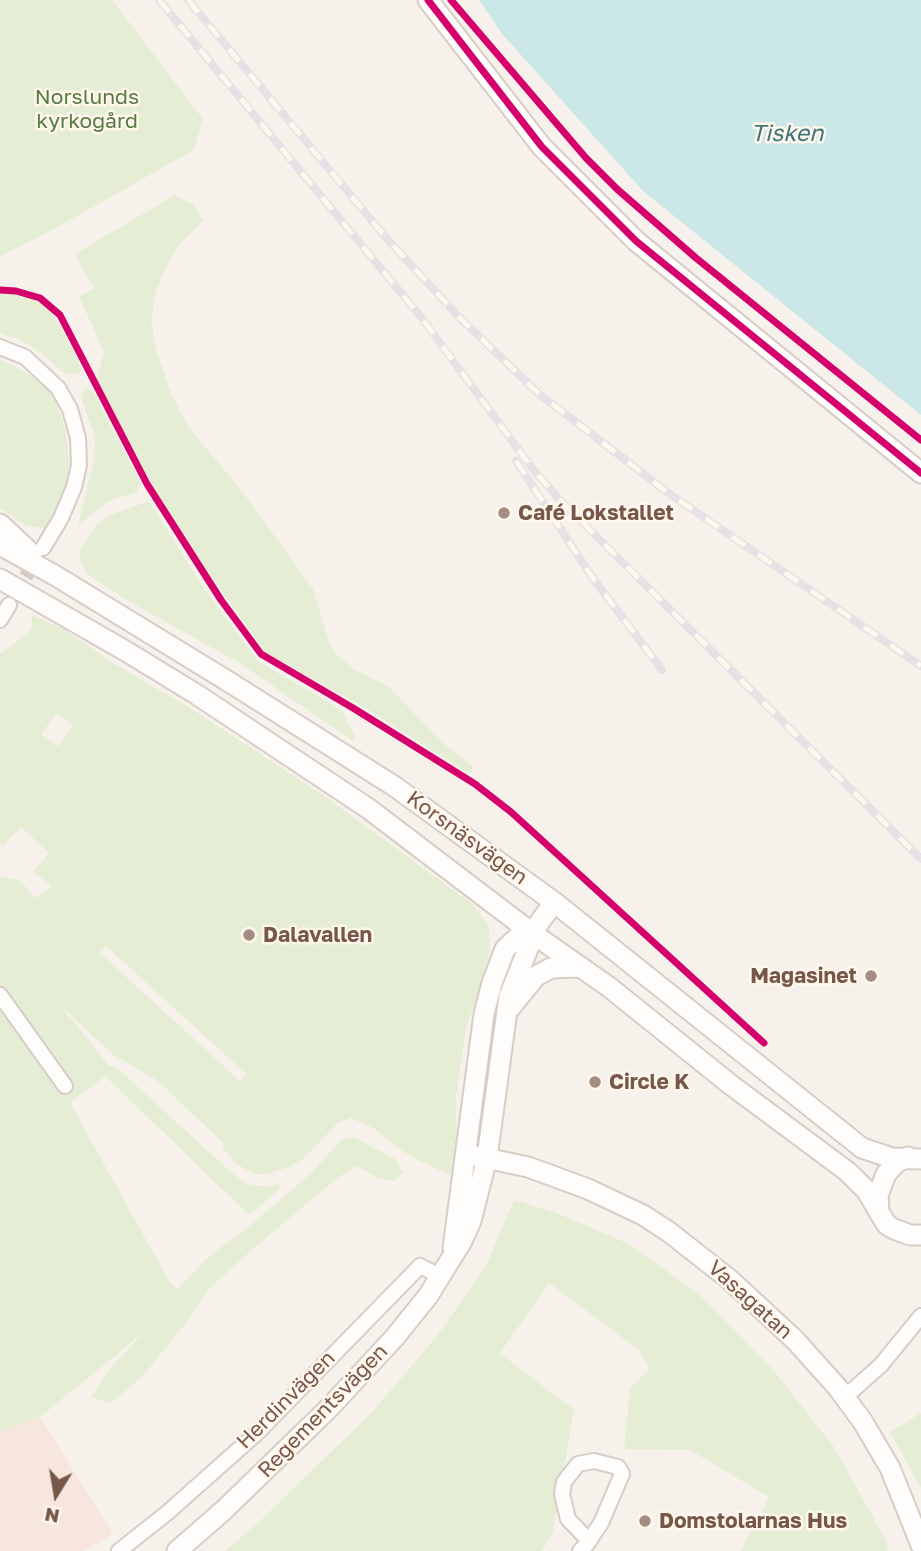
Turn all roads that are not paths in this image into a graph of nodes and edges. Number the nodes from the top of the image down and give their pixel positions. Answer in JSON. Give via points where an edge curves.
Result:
{"nodes":[{"id":1,"x":428,"y":0,"type":"edge"},
{"id":2,"x":0,"y":347,"type":"edge"},
{"id":3,"x":921,"y":473,"type":"edge"},
{"id":4,"x":0,"y":524,"type":"edge"},
{"id":5,"x":0,"y":545,"type":"edge"},
{"id":6,"x":43,"y":548,"type":"tunnel mouth"},
{"id":7,"x":56,"y":576,"type":"junction"},
{"id":8,"x":0,"y":579,"type":"edge"},
{"id":9,"x":9,"y":606,"type":"tunnel mouth"},
{"id":10,"x":0,"y":620,"type":"edge"},
{"id":11,"x":488,"y":900,"type":"junction"},
{"id":12,"x":554,"y":902,"type":"junction"},
{"id":13,"x":532,"y":933,"type":"junction"},
{"id":14,"x":505,"y":949,"type":"junction"},
{"id":15,"x":580,"y":967,"type":"junction"},
{"id":16,"x":0,"y":995,"type":"edge"},
{"id":17,"x":508,"y":1011,"type":"junction"},
{"id":18,"x":65,"y":1087,"type":"dead end"},
{"id":19,"x":467,"y":1154,"type":"junction"},
{"id":20,"x":487,"y":1158,"type":"junction"},
{"id":21,"x":917,"y":1158,"type":"edge"},
{"id":22,"x":879,"y":1212,"type":"junction"},
{"id":23,"x":921,"y":1235,"type":"edge"},
{"id":24,"x":452,"y":1256,"type":"junction"},
{"id":25,"x":440,"y":1276,"type":"junction"},
{"id":26,"x":921,"y":1316,"type":"edge"},
{"id":27,"x":845,"y":1397,"type":"junction"},
{"id":28,"x":921,"y":1545,"type":"edge"},
{"id":29,"x":584,"y":1546,"type":"edge"},
{"id":30,"x":128,"y":1549,"type":"edge"},
{"id":31,"x":177,"y":1551,"type":"edge"}],
"edges":[{"from":1,"to":3,"type":"main road","via":[[542,147],[636,241]]},
{"from":2,"to":6,"type":"street","via":[[25,357],[58,388],[78,438],[74,486]]},
{"from":4,"to":7,"type":"main road"},
{"from":5,"to":7,"type":"main road","name":"Korsnäsvägen"},
{"from":7,"to":12,"type":"main road","name":"Korsnäsvägen","via":[[394,786]]},
{"from":8,"to":11,"type":"main road","name":"Korsnäsvägen","via":[[196,694],[369,809]]},
{"from":9,"to":10,"type":"street"},
{"from":11,"to":13,"type":"main road","name":"Korsnäsvägen"},
{"from":11,"to":14,"type":"main road","via":[[502,923]]},
{"from":12,"to":13,"type":"main road"},
{"from":12,"to":21,"type":"main road","name":"Korsnäsvägen","via":[[862,1148],[892,1158]]},
{"from":13,"to":14,"type":"main road","via":[[519,936]]},
{"from":13,"to":15,"type":"main road","name":"Korsnäsvägen"},
{"from":13,"to":17,"type":"main road","name":"Regementsvägen"},
{"from":14,"to":19,"type":"main road","name":"Regementsvägen","via":[[484,1014]]},
{"from":15,"to":17,"type":"main road","via":[[551,968],[536,976]]},
{"from":15,"to":22,"type":"main road","name":"Korsnäsvägen","via":[[848,1172]]},
{"from":16,"to":18,"type":"street"},
{"from":17,"to":20,"type":"main road","name":"Regementsvägen"},
{"from":19,"to":20,"type":"main road","name":"Vasagatan"},
{"from":19,"to":24,"type":"main road","name":"Regementsvägen"},
{"from":20,"to":24,"type":"main road","name":"Regementsvägen","via":[[471,1221]]},
{"from":20,"to":27,"type":"main road","name":"Vasagatan","via":[[588,1189],[669,1232],[795,1340]]},
{"from":21,"to":22,"type":"main road","via":[[897,1162],[886,1174],[878,1195]]},
{"from":22,"to":23,"type":"main road","name":"Korsnäsvägen","via":[[894,1229]]},
{"from":24,"to":25,"type":"main road","name":"Regementsvägen"},
{"from":25,"to":30,"type":"street","name":"Herdinvägen","via":[[419,1266],[257,1433]]},
{"from":25,"to":31,"type":"main road","name":"Regementsvägen","via":[[395,1337],[329,1408]]},
{"from":26,"to":27,"type":"street","via":[[881,1365]]},
{"from":27,"to":28,"type":"main road","name":"Vasagatan","via":[[882,1452]]},
{"from":29,"to":29,"type":"street","via":[[604,1516],[622,1474],[618,1467],[594,1461],[578,1464],[564,1482],[568,1518]]}]}
